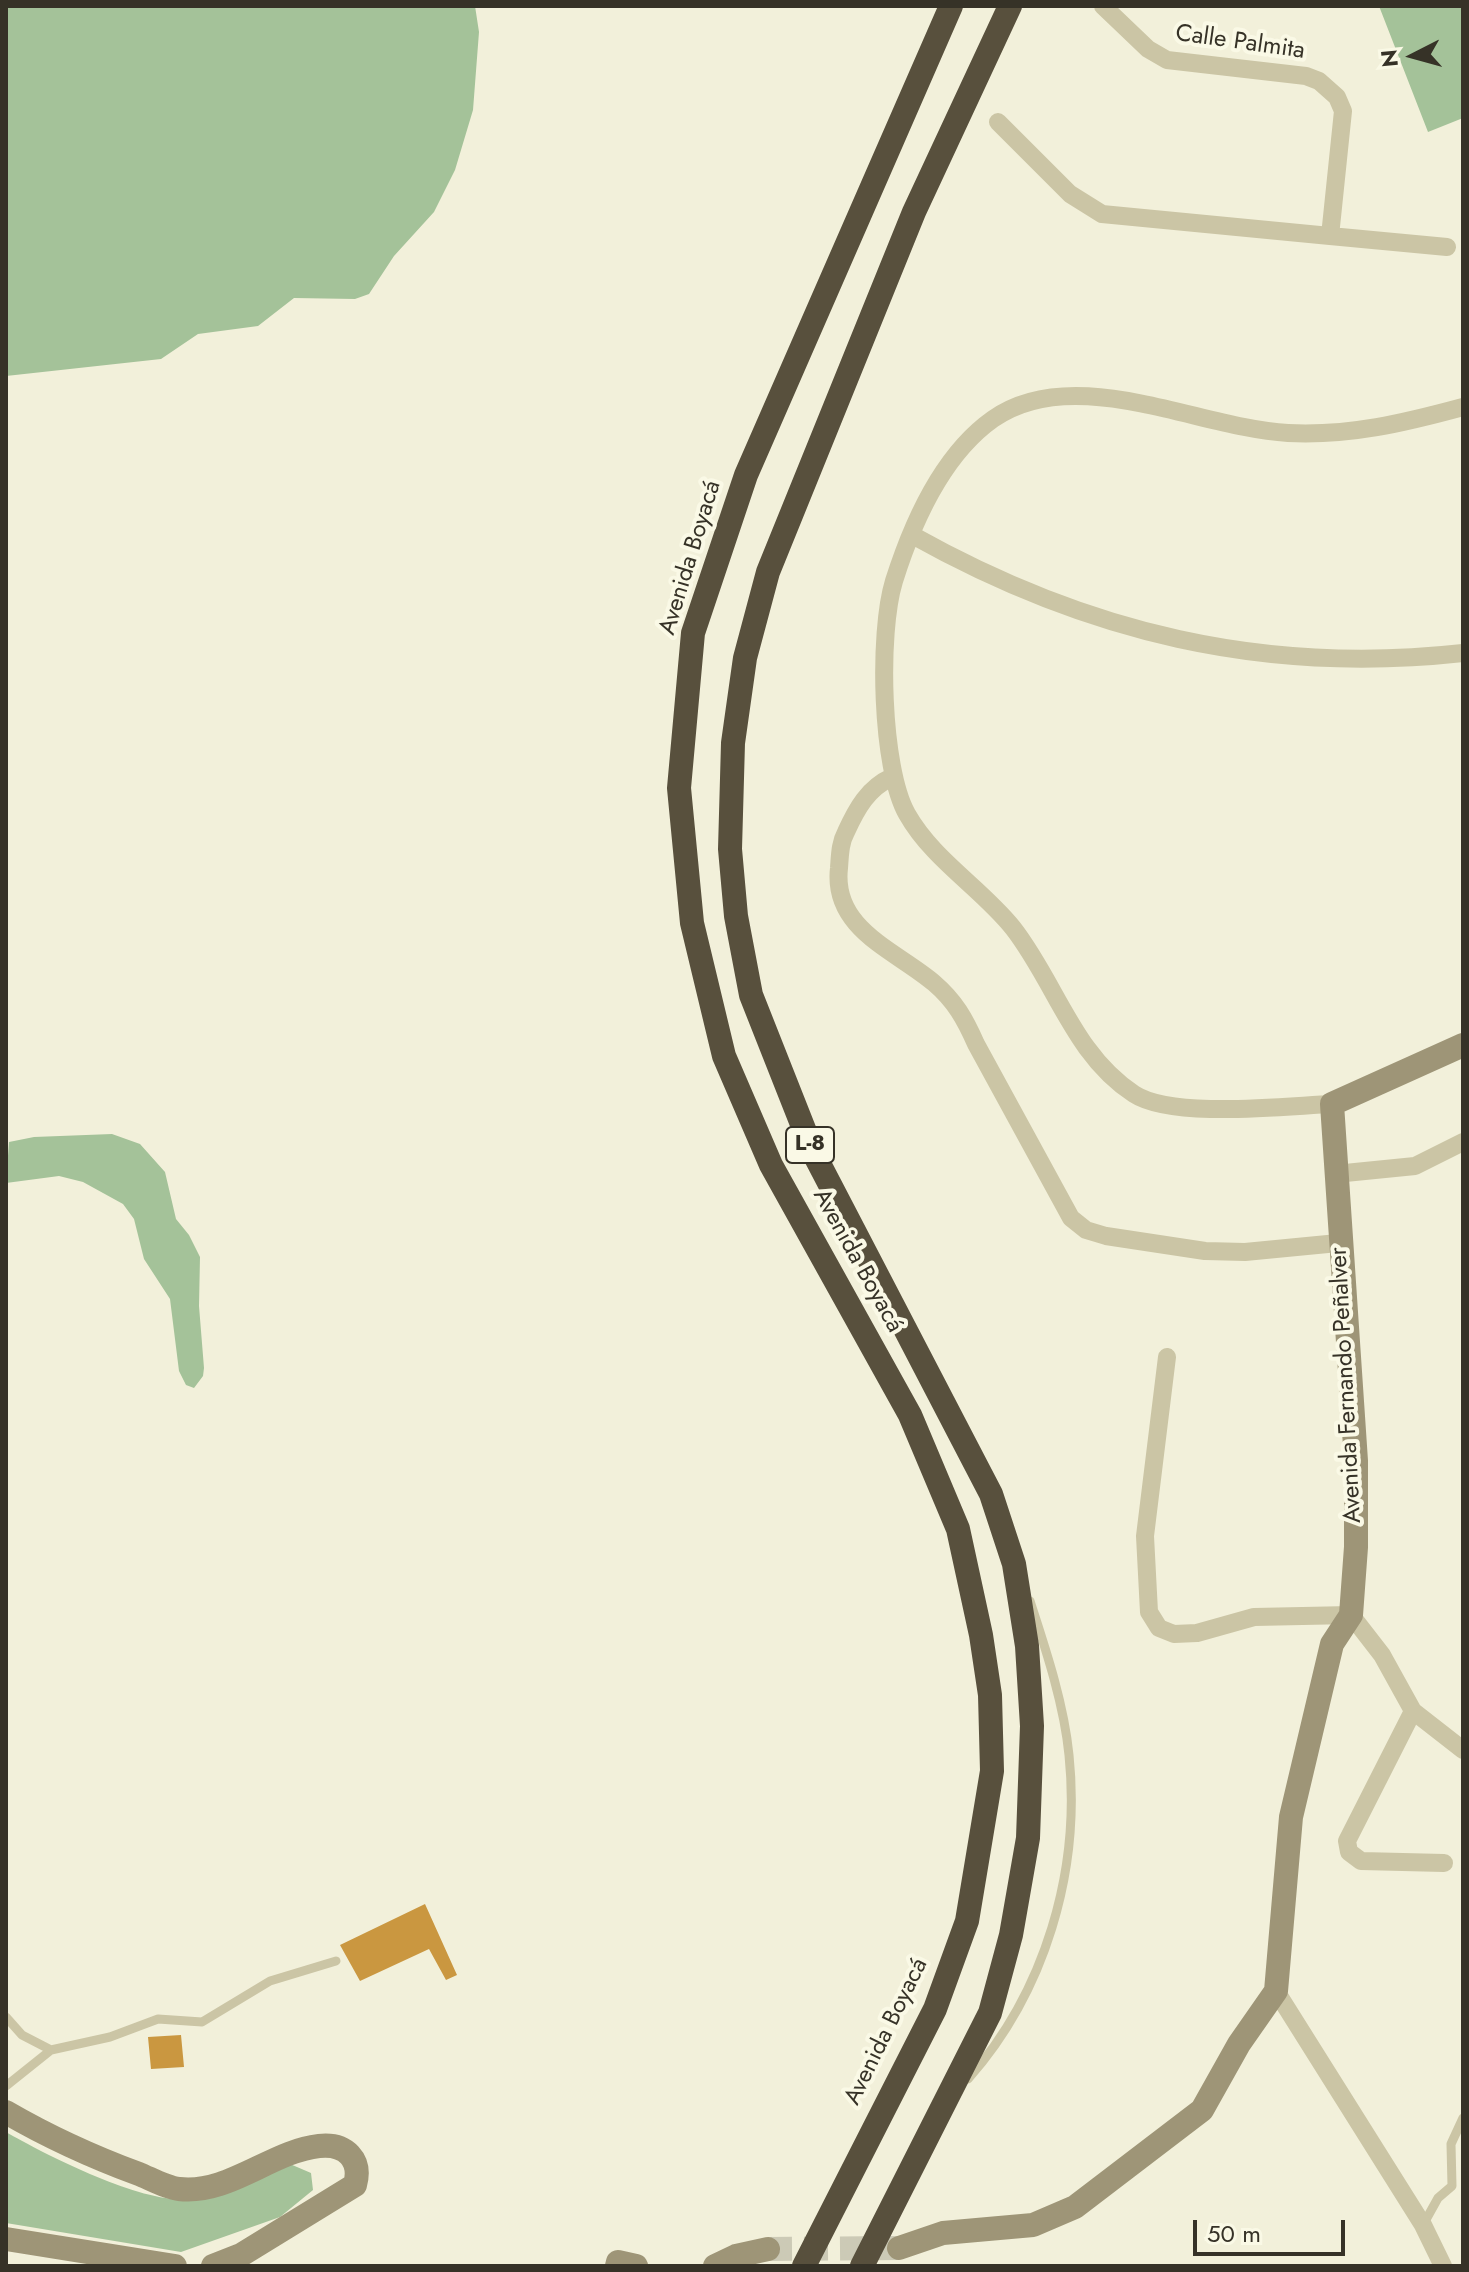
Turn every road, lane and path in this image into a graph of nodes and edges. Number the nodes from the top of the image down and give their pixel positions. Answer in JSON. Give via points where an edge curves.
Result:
{"nodes":[{"id":1,"x":951,"y":6,"type":"edge"},
{"id":2,"x":1010,"y":6,"type":"edge"},
{"id":3,"x":1103,"y":6,"type":"edge"},
{"id":4,"x":998,"y":122,"type":"dead end"},
{"id":5,"x":1330,"y":236,"type":"junction"},
{"id":6,"x":1447,"y":247,"type":"dead end"},
{"id":7,"x":1463,"y":407,"type":"edge"},
{"id":8,"x":912,"y":535,"type":"junction"},
{"id":9,"x":1463,"y":653,"type":"edge"},
{"id":10,"x":892,"y":777,"type":"junction"},
{"id":11,"x":1463,"y":1045,"type":"edge"},
{"id":12,"x":1332,"y":1104,"type":"junction"},
{"id":13,"x":1463,"y":1142,"type":"edge"},
{"id":14,"x":1335,"y":1174,"type":"junction"},
{"id":15,"x":1338,"y":1243,"type":"junction"},
{"id":16,"x":1167,"y":1357,"type":"dead end"},
{"id":17,"x":1014,"y":1564,"type":"junction"},
{"id":18,"x":1351,"y":1615,"type":"junction"},
{"id":19,"x":1413,"y":1711,"type":"junction"},
{"id":20,"x":1463,"y":1750,"type":"edge"},
{"id":21,"x":1444,"y":1863,"type":"dead end"},
{"id":22,"x":336,"y":1961,"type":"dead end"},
{"id":23,"x":1276,"y":1991,"type":"junction"},
{"id":24,"x":6,"y":2017,"type":"edge"},
{"id":25,"x":51,"y":2050,"type":"junction"},
{"id":26,"x":6,"y":2086,"type":"edge"},
{"id":27,"x":949,"y":2099,"type":"junction"},
{"id":28,"x":6,"y":2112,"type":"edge"},
{"id":29,"x":1463,"y":2118,"type":"edge"},
{"id":30,"x":1423,"y":2225,"type":"junction"},
{"id":31,"x":6,"y":2239,"type":"edge"},
{"id":32,"x":899,"y":2248,"type":"tunnel mouth"},
{"id":33,"x":768,"y":2249,"type":"tunnel mouth"},
{"id":34,"x":175,"y":2266,"type":"edge"},
{"id":35,"x":213,"y":2266,"type":"edge"},
{"id":36,"x":617,"y":2266,"type":"edge"},
{"id":37,"x":636,"y":2266,"type":"edge"},
{"id":38,"x":715,"y":2266,"type":"edge"},
{"id":39,"x":804,"y":2266,"type":"edge"},
{"id":40,"x":862,"y":2266,"type":"edge"},
{"id":41,"x":1443,"y":2266,"type":"edge"}],
"edges":[{"from":1,"to":39,"type":"highway","name":"Avenida Boyacá","number":"L-8","via":[[746,475],[693,633],[679,788],[692,923],[724,1056],[771,1165],[910,1415],[958,1529],[990,1695],[992,1771],[967,1921],[935,2009]]},
{"from":2,"to":17,"type":"highway","name":"Avenida Boyacá","number":"L-8","via":[[914,212],[768,572],[745,658],[733,743],[730,849],[751,995],[782,1075],[848,1223],[991,1494]]},
{"from":3,"to":5,"type":"street","name":"Calle Palmita","via":[[1167,60],[1306,76],[1328,88],[1343,111]]},
{"from":4,"to":5,"type":"street","via":[[1070,194],[1102,214]]},
{"from":5,"to":6,"type":"street"},
{"from":7,"to":8,"type":"street","via":[[1380,429],[1292,433],[1215,423],[1122,397],[1040,401],[994,418],[973,436],[941,476]]},
{"from":8,"to":9,"type":"street","via":[[1062,604],[1177,641],[1228,651],[1366,659]]},
{"from":8,"to":10,"type":"street","via":[[888,609],[887,738]]},
{"from":10,"to":12,"type":"street","via":[[918,832],[1013,928],[1075,1036],[1137,1096],[1188,1109]]},
{"from":10,"to":15,"type":"street","via":[[874,786],[842,841],[840,903],[853,923],[934,983],[963,1014],[1071,1218],[1106,1236],[1216,1252]]},
{"from":11,"to":12,"type":"main road"},
{"from":12,"to":14,"type":"main road","name":"Avenida Fernando Peñalver"},
{"from":13,"to":14,"type":"street","via":[[1415,1166]]},
{"from":14,"to":15,"type":"main road","name":"Avenida Fernando Peñalver"},
{"from":15,"to":18,"type":"main road","name":"Avenida Fernando Peñalver","via":[[1356,1461]]},
{"from":16,"to":18,"type":"street","via":[[1145,1536],[1149,1612],[1159,1628],[1197,1633],[1254,1617]]},
{"from":17,"to":27,"type":"highway","name":"Avenida Boyacá","number":"L-8","via":[[1032,1726],[1028,1838],[990,2013]]},
{"from":17,"to":27,"type":"lane","via":[[1040,1631],[1069,1754],[1069,1862],[1038,1971],[999,2044]]},
{"from":18,"to":19,"type":"street","via":[[1382,1655]]},
{"from":18,"to":23,"type":"main road","name":"Avenida Fernando Peñalver","via":[[1332,1644],[1291,1817]]},
{"from":19,"to":20,"type":"street"},
{"from":19,"to":21,"type":"street","via":[[1347,1841],[1349,1852],[1361,1861]]},
{"from":22,"to":25,"type":"lane","via":[[270,1981],[202,2022],[158,2019],[97,2041]]},
{"from":23,"to":30,"type":"street"},
{"from":23,"to":32,"type":"main road","via":[[1202,2110],[1075,2207],[1033,2225],[943,2233]]},
{"from":24,"to":25,"type":"lane","via":[[22,2035]]},
{"from":25,"to":26,"type":"lane"},
{"from":27,"to":40,"type":"highway","name":"Avenida Boyacá","number":"L-8"},
{"from":28,"to":35,"type":"main road","via":[[77,2151],[179,2189],[217,2182],[319,2146],[340,2147],[354,2158],[355,2185],[241,2255]]},
{"from":29,"to":30,"type":"lane","via":[[1451,2144],[1452,2186],[1438,2198]]},
{"from":30,"to":41,"type":"street"},
{"from":31,"to":34,"type":"main road"},
{"from":33,"to":38,"type":"main road"},
{"from":36,"to":37,"type":"main road"}]}
